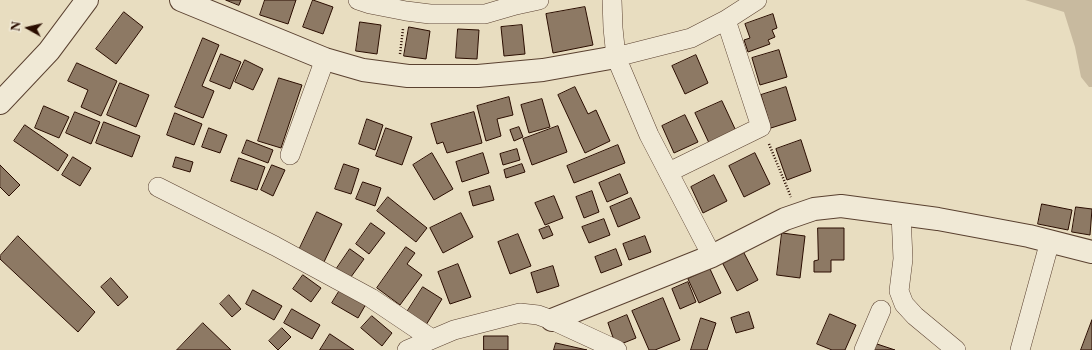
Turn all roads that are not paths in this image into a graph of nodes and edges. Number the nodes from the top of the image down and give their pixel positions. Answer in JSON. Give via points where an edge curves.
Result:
{"nodes":[{"id":1,"x":181,"y":0,"type":"edge"},
{"id":2,"x":358,"y":0,"type":"edge"},
{"id":3,"x":539,"y":0,"type":"edge"},
{"id":4,"x":612,"y":0,"type":"edge"},
{"id":5,"x":757,"y":0,"type":"edge"},
{"id":6,"x":83,"y":2,"type":"edge"},
{"id":7,"x":516,"y":2,"type":"edge"},
{"id":8,"x":407,"y":6,"type":"edge"},
{"id":9,"x":726,"y":20,"type":"junction"},
{"id":10,"x":616,"y":57,"type":"junction"},
{"id":11,"x":325,"y":59,"type":"junction"},
{"id":12,"x":0,"y":102,"type":"edge"},
{"id":13,"x":290,"y":155,"type":"dead end"},
{"id":14,"x":669,"y":172,"type":"junction"},
{"id":15,"x":158,"y":187,"type":"dead end"},
{"id":16,"x":901,"y":214,"type":"junction"},
{"id":17,"x":1050,"y":241,"type":"junction"},
{"id":18,"x":1092,"y":252,"type":"edge"},
{"id":19,"x":712,"y":256,"type":"junction"},
{"id":20,"x":881,"y":310,"type":"dead end"},
{"id":21,"x":552,"y":320,"type":"junction"},
{"id":22,"x":432,"y":339,"type":"junction"},
{"id":23,"x":407,"y":350,"type":"edge"},
{"id":24,"x":617,"y":350,"type":"edge"},
{"id":25,"x":864,"y":350,"type":"edge"},
{"id":26,"x":956,"y":350,"type":"edge"},
{"id":27,"x":1020,"y":350,"type":"edge"}],
"edges":[{"from":1,"to":11,"type":"street"},
{"from":2,"to":8,"type":"street","via":[[370,4]]},
{"from":3,"to":7,"type":"street"},
{"from":4,"to":10,"type":"street"},
{"from":5,"to":9,"type":"street"},
{"from":6,"to":12,"type":"street","via":[[49,51]]},
{"from":7,"to":8,"type":"street","via":[[484,14],[430,14]]},
{"from":9,"to":10,"type":"street","via":[[691,38]]},
{"from":9,"to":14,"type":"street","via":[[761,127]]},
{"from":10,"to":11,"type":"street","via":[[543,70],[478,76],[408,76],[363,70]]},
{"from":10,"to":14,"type":"street","via":[[649,134]]},
{"from":11,"to":13,"type":"street"},
{"from":14,"to":19,"type":"street"},
{"from":15,"to":22,"type":"street","via":[[371,298]]},
{"from":16,"to":17,"type":"street"},
{"from":16,"to":19,"type":"street","via":[[841,206],[814,209],[785,219]]},
{"from":16,"to":26,"type":"street","via":[[903,258],[899,291],[904,304]]},
{"from":17,"to":18,"type":"street"},
{"from":17,"to":27,"type":"street"},
{"from":19,"to":21,"type":"street"},
{"from":20,"to":25,"type":"street"},
{"from":21,"to":22,"type":"street","via":[[520,313],[454,330]]},
{"from":21,"to":24,"type":"street"},
{"from":22,"to":23,"type":"street"}]}
